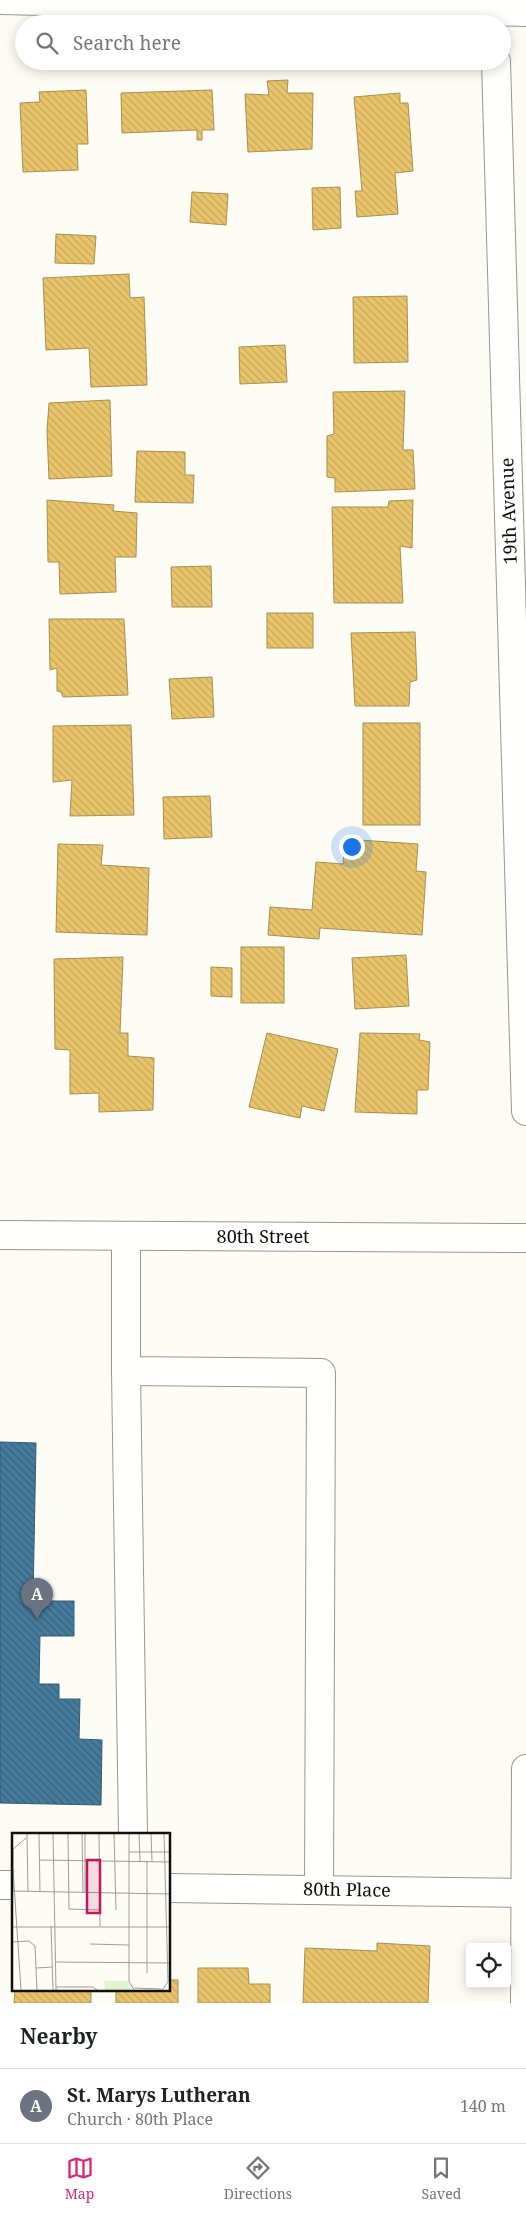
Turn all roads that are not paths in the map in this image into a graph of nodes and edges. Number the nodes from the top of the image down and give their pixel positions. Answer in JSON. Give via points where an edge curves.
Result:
{"nodes":[{"id":1,"x":0,"y":0,"type":"edge"},
{"id":2,"x":495,"y":12,"type":"edge"},
{"id":3,"x":526,"y":12,"type":"edge"},
{"id":4,"x":496,"y":70,"type":"edge"},
{"id":5,"x":526,"y":1111,"type":"edge"},
{"id":6,"x":0,"y":1236,"type":"edge"},
{"id":7,"x":126,"y":1236,"type":"junction"},
{"id":8,"x":526,"y":1238,"type":"edge"},
{"id":9,"x":126,"y":1371,"type":"junction"},
{"id":10,"x":526,"y":1769,"type":"edge"},
{"id":11,"x":134,"y":1833,"type":"edge"},
{"id":12,"x":170,"y":1888,"type":"edge"},
{"id":13,"x":319,"y":1890,"type":"junction"},
{"id":14,"x":525,"y":1893,"type":"edge"},
{"id":15,"x":525,"y":2003,"type":"edge"}],
"edges":[{"from":1,"to":2,"type":"street"},
{"from":2,"to":3,"type":"street"},
{"from":4,"to":5,"type":"street","name":"19th Avenue"},
{"from":6,"to":7,"type":"street","name":"80th Street"},
{"from":7,"to":8,"type":"street","name":"80th Street"},
{"from":7,"to":9,"type":"street"},
{"from":9,"to":11,"type":"street"},
{"from":9,"to":13,"type":"street","via":[[321,1373]]},
{"from":10,"to":14,"type":"street"},
{"from":12,"to":13,"type":"street","name":"80th Place"},
{"from":13,"to":14,"type":"street","name":"80th Place"},
{"from":14,"to":15,"type":"street"}]}
